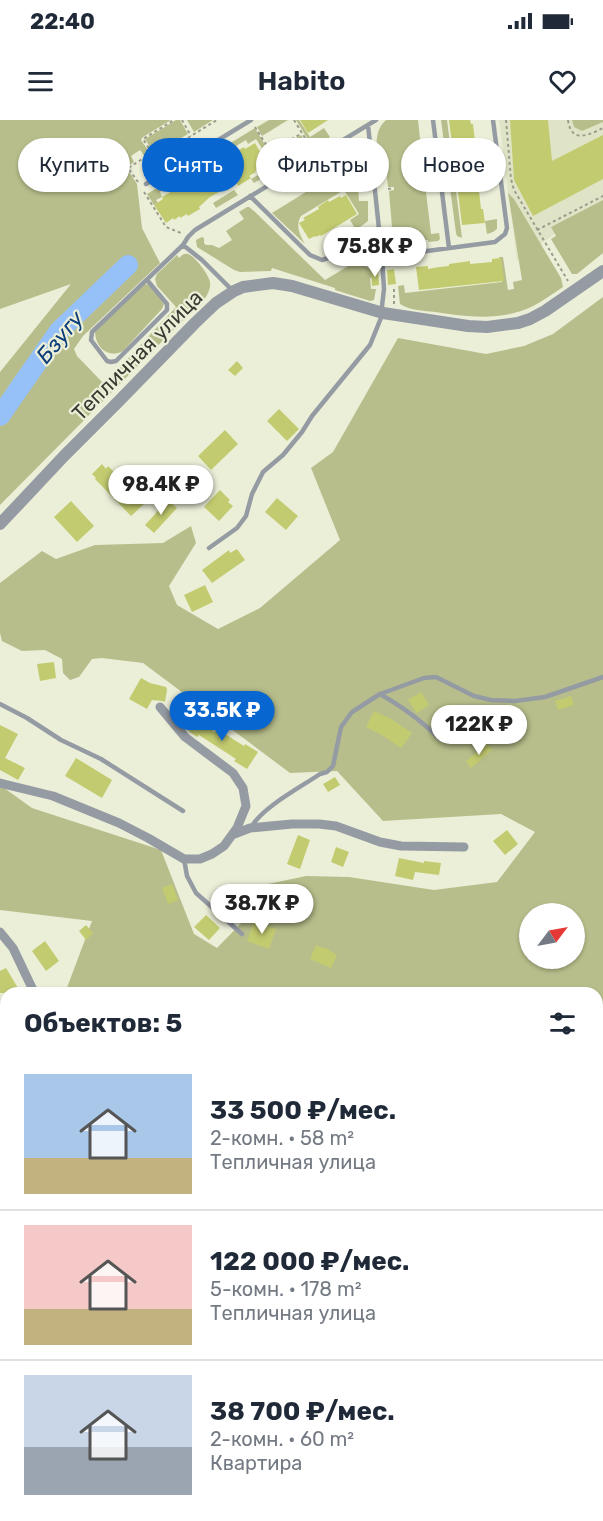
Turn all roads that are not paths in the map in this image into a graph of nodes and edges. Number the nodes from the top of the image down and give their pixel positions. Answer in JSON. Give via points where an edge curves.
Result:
{"nodes":[{"id":1,"x":251,"y":120,"type":"edge"},
{"id":2,"x":376,"y":120,"type":"edge"},
{"id":3,"x":434,"y":120,"type":"edge"},
{"id":4,"x":493,"y":120,"type":"edge"},
{"id":5,"x":368,"y":125,"type":"junction"},
{"id":6,"x":221,"y":138,"type":"edge"},
{"id":7,"x":250,"y":196,"type":"junction"},
{"id":8,"x":378,"y":228,"type":"junction"},
{"id":9,"x":183,"y":245,"type":"junction"},
{"id":10,"x":449,"y":249,"type":"junction"},
{"id":11,"x":382,"y":257,"type":"junction"},
{"id":12,"x":603,"y":271,"type":"edge"},
{"id":13,"x":147,"y":280,"type":"junction"},
{"id":14,"x":234,"y":291,"type":"junction"},
{"id":15,"x":389,"y":311,"type":"junction"},
{"id":16,"x":0,"y":525,"type":"edge"},
{"id":17,"x":209,"y":548,"type":"dead end"},
{"id":18,"x":603,"y":677,"type":"edge"},
{"id":19,"x":380,"y":694,"type":"junction"},
{"id":20,"x":0,"y":704,"type":"edge"},
{"id":21,"x":160,"y":707,"type":"dead end"},
{"id":22,"x":439,"y":738,"type":"dead end"},
{"id":23,"x":0,"y":783,"type":"edge"},
{"id":24,"x":183,"y":811,"type":"dead end"},
{"id":25,"x":250,"y":828,"type":"junction"},
{"id":26,"x":232,"y":835,"type":"junction"},
{"id":27,"x":464,"y":847,"type":"dead end"},
{"id":28,"x":184,"y":859,"type":"junction"},
{"id":29,"x":0,"y":932,"type":"edge"},
{"id":30,"x":242,"y":934,"type":"dead end"},
{"id":31,"x":32,"y":987,"type":"edge"}],
"edges":[{"from":1,"to":6,"type":"lane"},
{"from":2,"to":5,"type":"lane"},
{"from":3,"to":10,"type":"lane"},
{"from":4,"to":10,"type":"lane","via":[[505,234],[495,242]]},
{"from":5,"to":7,"type":"lane"},
{"from":5,"to":8,"type":"lane"},
{"from":7,"to":8,"type":"lane","via":[[310,255],[322,260]]},
{"from":7,"to":9,"type":"lane","via":[[195,230]]},
{"from":8,"to":11,"type":"lane"},
{"from":9,"to":13,"type":"lane"},
{"from":9,"to":14,"type":"lane"},
{"from":10,"to":11,"type":"lane"},
{"from":11,"to":15,"type":"lane","via":[[382,306]]},
{"from":12,"to":15,"type":"street","name":"Тепличная улица","via":[[545,311],[518,323],[468,326]]},
{"from":13,"to":13,"type":"lane","via":[[92,332],[91,340],[107,361],[116,361],[167,310],[167,304]]},
{"from":14,"to":15,"type":"street","name":"Тепличная улица","via":[[273,283]]},
{"from":14,"to":16,"type":"street","name":"Тепличная улица","via":[[195,323]]},
{"from":15,"to":17,"type":"lane","via":[[370,345],[302,432],[263,472],[246,516],[237,528]]},
{"from":18,"to":19,"type":"lane","via":[[545,697],[515,701],[474,696],[436,677]]},
{"from":19,"to":22,"type":"lane"},
{"from":19,"to":25,"type":"lane","via":[[352,712],[341,727],[333,765],[327,772],[264,811]]},
{"from":20,"to":24,"type":"lane","via":[[101,759]]},
{"from":21,"to":26,"type":"street","via":[[185,737],[233,773],[243,788],[246,806]]},
{"from":23,"to":28,"type":"street","via":[[53,796],[119,823]]},
{"from":25,"to":26,"type":"street"},
{"from":25,"to":27,"type":"street","via":[[319,824],[401,846]]},
{"from":26,"to":28,"type":"street","via":[[212,854]]},
{"from":28,"to":30,"type":"lane","via":[[196,893]]},
{"from":29,"to":31,"type":"street","via":[[13,948]]}]}
